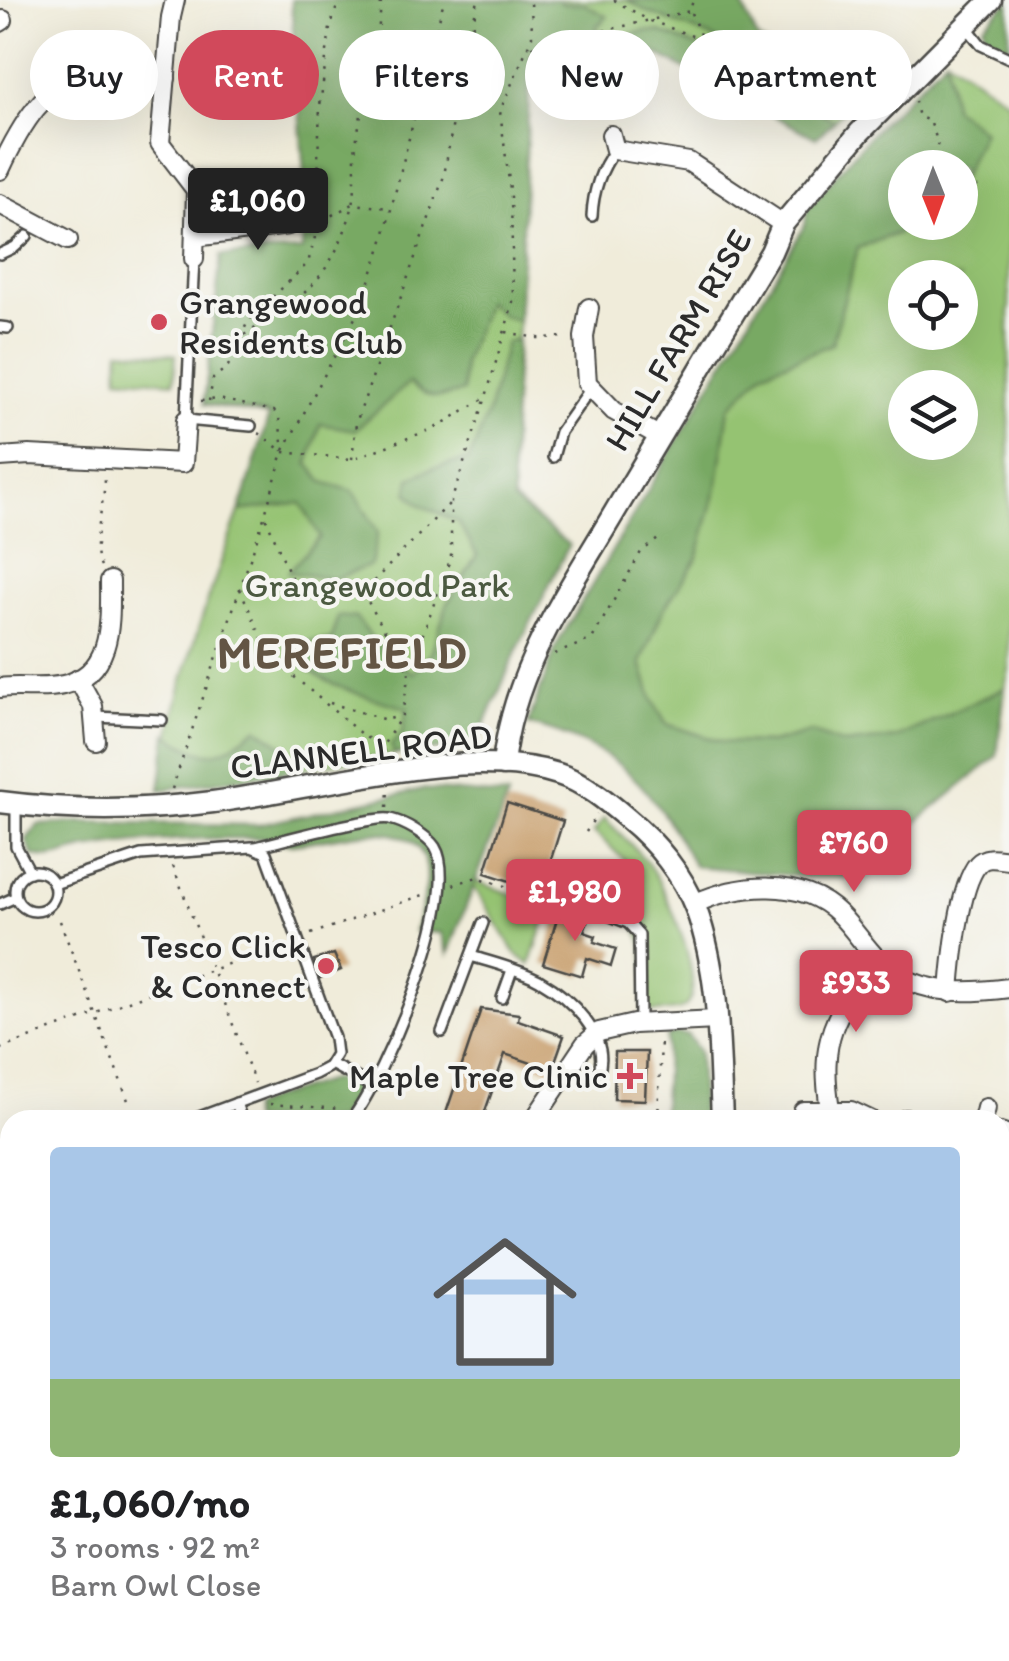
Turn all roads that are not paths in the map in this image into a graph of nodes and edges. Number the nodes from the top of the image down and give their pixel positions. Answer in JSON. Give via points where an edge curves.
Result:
{"nodes":[{"id":1,"x":176,"y":0,"type":"edge"},
{"id":2,"x":992,"y":0,"type":"edge"},
{"id":3,"x":967,"y":26,"type":"junction"},
{"id":4,"x":1009,"y":58,"type":"edge"},
{"id":5,"x":166,"y":78,"type":"junction"},
{"id":6,"x":7,"y":138,"type":"edge"},
{"id":7,"x":613,"y":143,"type":"joint"},
{"id":8,"x":0,"y":170,"type":"edge"},
{"id":9,"x":0,"y":204,"type":"edge"},
{"id":10,"x":592,"y":216,"type":"dead end"},
{"id":11,"x":783,"y":224,"type":"junction"},
{"id":12,"x":288,"y":226,"type":"road end"},
{"id":13,"x":27,"y":236,"type":"dead end"},
{"id":14,"x":195,"y":237,"type":"junction"},
{"id":15,"x":68,"y":240,"type":"dead end"},
{"id":16,"x":0,"y":254,"type":"edge"},
{"id":17,"x":194,"y":259,"type":"joint"},
{"id":18,"x":589,"y":308,"type":"dead end"},
{"id":19,"x":591,"y":388,"type":"junction"},
{"id":20,"x":186,"y":420,"type":"junction"},
{"id":21,"x":252,"y":426,"type":"road end"},
{"id":22,"x":659,"y":436,"type":"junction"},
{"id":23,"x":0,"y":457,"type":"edge"},
{"id":24,"x":552,"y":457,"type":"dead end"},
{"id":25,"x":110,"y":581,"type":"road end"},
{"id":26,"x":78,"y":679,"type":"junction"},
{"id":27,"x":0,"y":688,"type":"edge"},
{"id":28,"x":96,"y":717,"type":"junction"},
{"id":29,"x":162,"y":720,"type":"dead end"},
{"id":30,"x":96,"y":740,"type":"dead end"},
{"id":31,"x":503,"y":765,"type":"junction"},
{"id":32,"x":8,"y":803,"type":"edge"},
{"id":33,"x":252,"y":847,"type":"junction"},
{"id":34,"x":1009,"y":860,"type":"edge"},
{"id":35,"x":30,"y":872,"type":"junction"},
{"id":36,"x":54,"y":884,"type":"junction"},
{"id":37,"x":16,"y":897,"type":"junction"},
{"id":38,"x":564,"y":898,"type":"dead end"},
{"id":39,"x":0,"y":904,"type":"edge"},
{"id":40,"x":694,"y":904,"type":"junction"},
{"id":41,"x":483,"y":923,"type":"dead end"},
{"id":42,"x":471,"y":956,"type":"junction"},
{"id":43,"x":878,"y":961,"type":"junction"},
{"id":44,"x":512,"y":970,"type":"junction"},
{"id":45,"x":1009,"y":988,"type":"edge"},
{"id":46,"x":950,"y":992,"type":"junction"},
{"id":47,"x":502,"y":998,"type":"dead end"},
{"id":48,"x":717,"y":1020,"type":"junction"},
{"id":49,"x":640,"y":1024,"type":"junction"},
{"id":50,"x":442,"y":1032,"type":"dead end"},
{"id":51,"x":595,"y":1036,"type":"junction"},
{"id":52,"x":331,"y":1064,"type":"junction"},
{"id":53,"x":598,"y":1074,"type":"dead end"},
{"id":54,"x":373,"y":1087,"type":"junction"},
{"id":55,"x":236,"y":1104,"type":"junction"},
{"id":56,"x":830,"y":1109,"type":"junction"},
{"id":57,"x":219,"y":1110,"type":"edge"},
{"id":58,"x":238,"y":1110,"type":"edge"},
{"id":59,"x":358,"y":1110,"type":"edge"},
{"id":60,"x":546,"y":1110,"type":"edge"},
{"id":61,"x":722,"y":1110,"type":"edge"},
{"id":62,"x":802,"y":1110,"type":"dead end"},
{"id":63,"x":840,"y":1110,"type":"edge"}],
"edges":[{"from":1,"to":5,"type":"street"},
{"from":2,"to":3,"type":"street","name":"HILL FARM RISE"},
{"from":3,"to":4,"type":"lane","via":[[981,44]]},
{"from":3,"to":11,"type":"street","name":"HILL FARM RISE","via":[[860,132]]},
{"from":5,"to":6,"type":"street","via":[[82,75],[50,93]]},
{"from":5,"to":14,"type":"street","via":[[160,143],[196,190]]},
{"from":6,"to":8,"type":"street"},
{"from":7,"to":10,"type":"lane","via":[[592,196]]},
{"from":7,"to":11,"type":"street","via":[[689,162]]},
{"from":9,"to":15,"type":"street"},
{"from":11,"to":22,"type":"street","name":"HILL FARM RISE"},
{"from":12,"to":14,"type":"street"},
{"from":13,"to":16,"type":"lane"},
{"from":14,"to":17,"type":"street"},
{"from":17,"to":20,"type":"lane"},
{"from":18,"to":19,"type":"street","via":[[584,337]]},
{"from":19,"to":22,"type":"street","via":[[614,411]]},
{"from":19,"to":24,"type":"lane","via":[[566,421]]},
{"from":20,"to":21,"type":"lane"},
{"from":20,"to":23,"type":"street","via":[[184,463]]},
{"from":22,"to":31,"type":"street","name":"HILL FARM RISE","via":[[537,648],[511,715]]},
{"from":25,"to":26,"type":"street","via":[[108,642]]},
{"from":26,"to":27,"type":"street"},
{"from":26,"to":28,"type":"street"},
{"from":28,"to":29,"type":"lane"},
{"from":28,"to":30,"type":"street"},
{"from":31,"to":32,"type":"street","name":"CLANNELL ROAD","via":[[447,766],[168,805]]},
{"from":31,"to":40,"type":"street","name":"CLANNELL ROAD","via":[[563,775],[605,800],[644,832]]},
{"from":32,"to":35,"type":"lane","via":[[16,846]]},
{"from":33,"to":36,"type":"lane","via":[[142,854]]},
{"from":33,"to":52,"type":"lane","via":[[266,853],[272,866],[334,1038]]},
{"from":33,"to":54,"type":"lane","via":[[387,818],[435,847],[442,876],[438,920]]},
{"from":34,"to":46,"type":"street","via":[[970,862]]},
{"from":35,"to":36,"type":"lane"},
{"from":35,"to":37,"type":"lane"},
{"from":36,"to":37,"type":"lane","via":[[52,902],[42,910],[29,910]]},
{"from":37,"to":39,"type":"lane"},
{"from":38,"to":49,"type":"lane","via":[[628,923],[639,934]]},
{"from":40,"to":43,"type":"street","via":[[752,888],[815,896]]},
{"from":40,"to":48,"type":"street","name":"CLANNELL ROAD"},
{"from":41,"to":42,"type":"lane"},
{"from":42,"to":44,"type":"lane"},
{"from":42,"to":50,"type":"lane"},
{"from":43,"to":46,"type":"street","via":[[925,988]]},
{"from":43,"to":56,"type":"street","via":[[825,1048]]},
{"from":44,"to":47,"type":"lane"},
{"from":44,"to":51,"type":"lane","via":[[564,997]]},
{"from":45,"to":46,"type":"street"},
{"from":48,"to":49,"type":"street"},
{"from":48,"to":61,"type":"street","name":"CLANNELL ROAD"},
{"from":49,"to":51,"type":"street"},
{"from":51,"to":53,"type":"lane","via":[[603,1062]]},
{"from":51,"to":60,"type":"street"},
{"from":52,"to":54,"type":"lane"},
{"from":52,"to":55,"type":"lane"},
{"from":54,"to":59,"type":"lane"},
{"from":55,"to":57,"type":"lane"},
{"from":55,"to":58,"type":"lane"},
{"from":56,"to":62,"type":"street"},
{"from":56,"to":63,"type":"street"}]}
